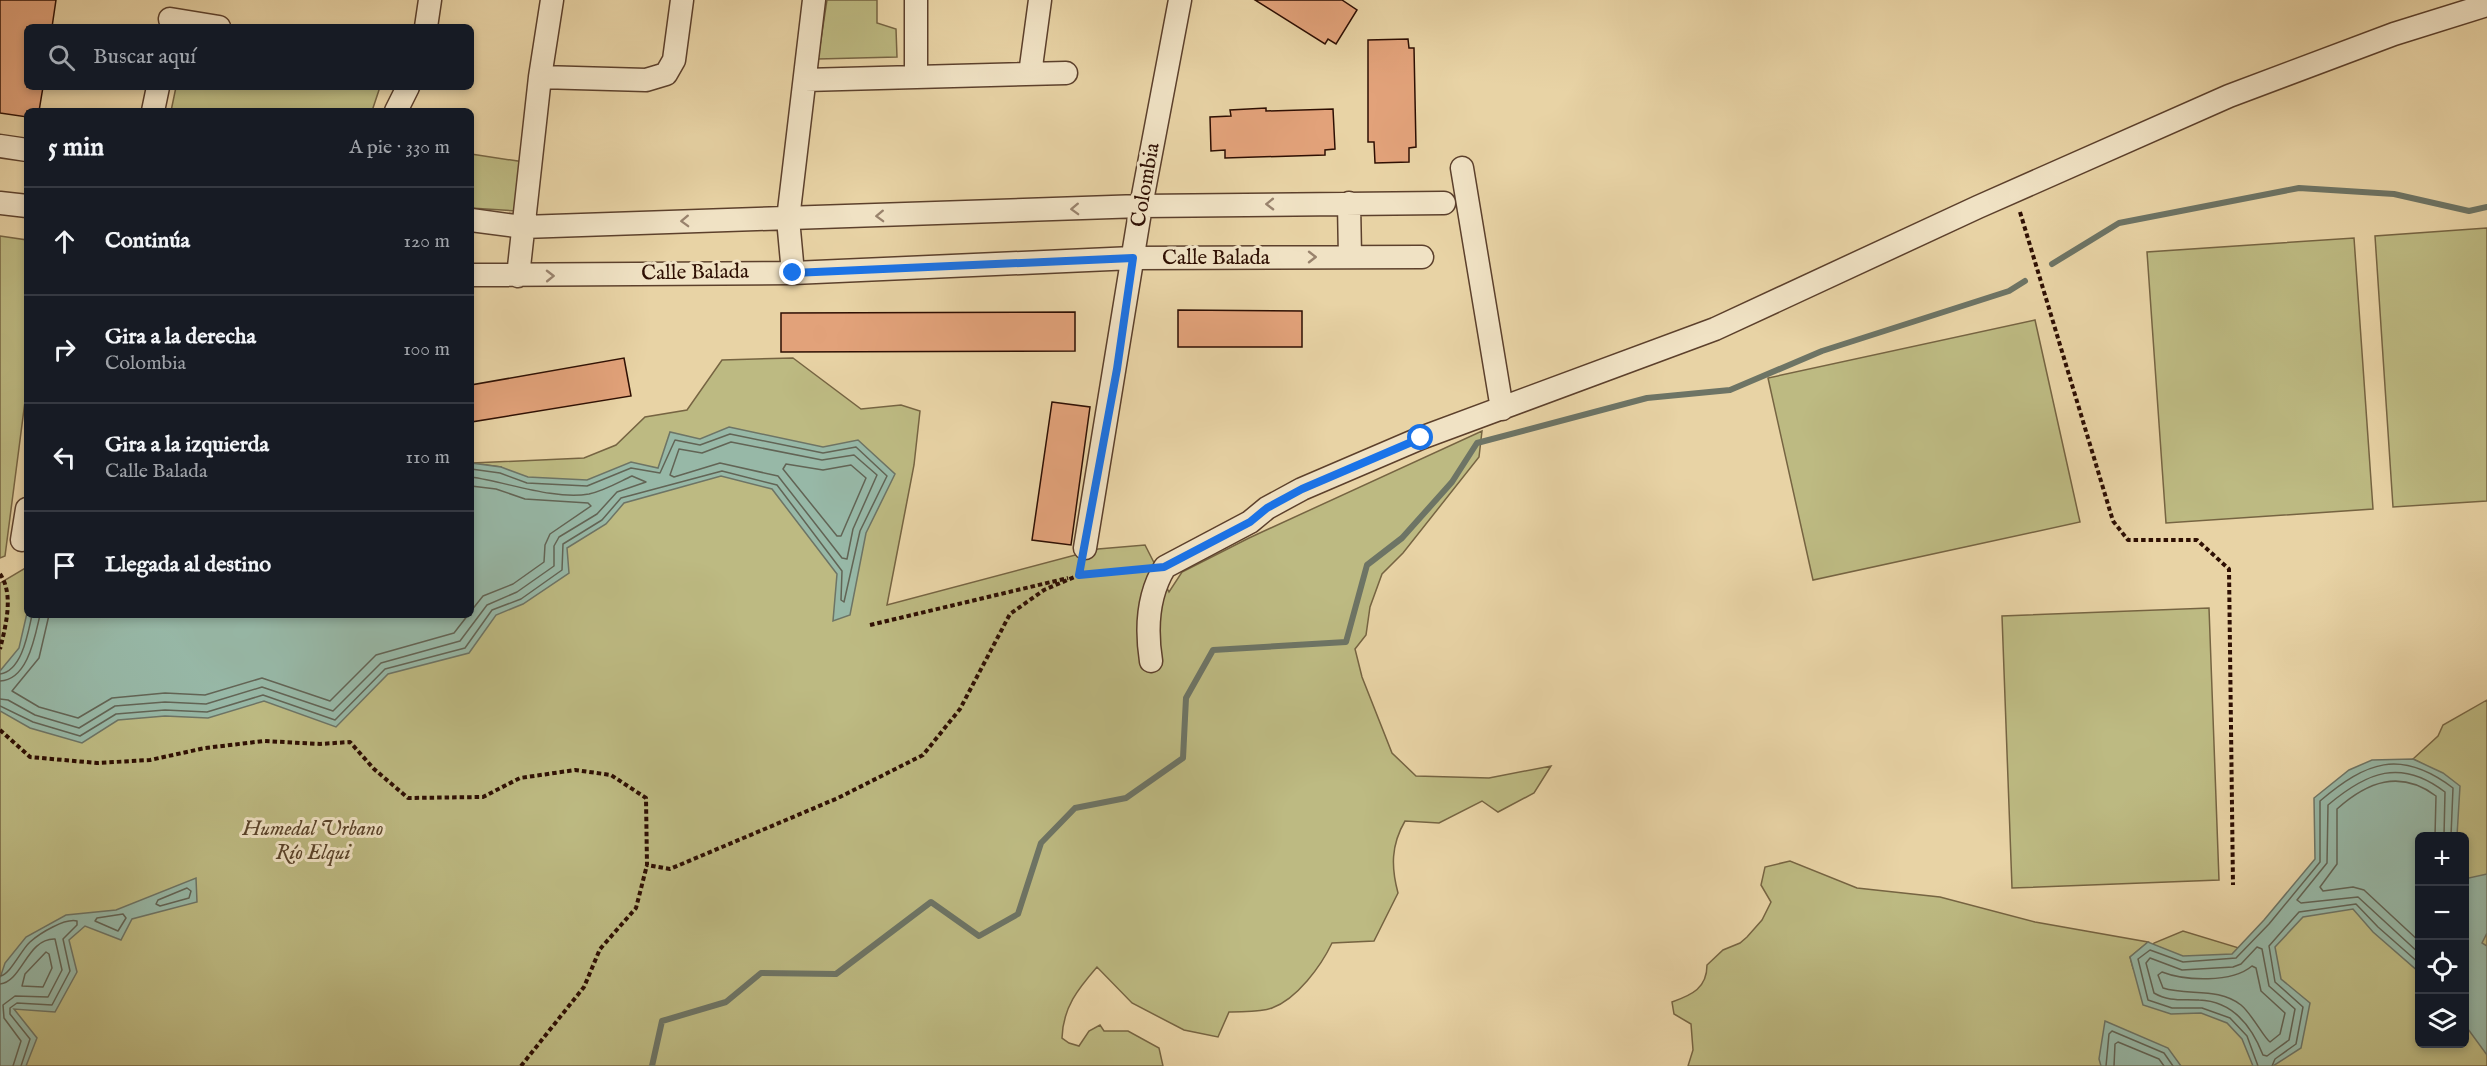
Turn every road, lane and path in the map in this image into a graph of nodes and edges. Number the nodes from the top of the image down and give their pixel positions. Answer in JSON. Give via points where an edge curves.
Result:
{"nodes":[{"id":1,"x":430,"y":0,"type":"edge"},
{"id":2,"x":552,"y":0,"type":"edge"},
{"id":3,"x":682,"y":0,"type":"edge"},
{"id":4,"x":814,"y":0,"type":"edge"},
{"id":5,"x":916,"y":0,"type":"edge"},
{"id":6,"x":1040,"y":0,"type":"edge"},
{"id":7,"x":1180,"y":0,"type":"edge"},
{"id":8,"x":2487,"y":5,"type":"edge"},
{"id":9,"x":171,"y":15,"type":"edge"},
{"id":10,"x":207,"y":24,"type":"edge"},
{"id":11,"x":426,"y":24,"type":"edge"},
{"id":12,"x":1066,"y":73,"type":"dead end"},
{"id":13,"x":1030,"y":74,"type":"junction"},
{"id":14,"x":540,"y":77,"type":"junction"},
{"id":15,"x":916,"y":77,"type":"junction"},
{"id":16,"x":804,"y":80,"type":"junction"},
{"id":17,"x":157,"y":90,"type":"edge"},
{"id":18,"x":406,"y":90,"type":"edge"},
{"id":19,"x":154,"y":108,"type":"edge"},
{"id":20,"x":398,"y":108,"type":"edge"},
{"id":21,"x":0,"y":146,"type":"edge"},
{"id":22,"x":24,"y":150,"type":"edge"},
{"id":23,"x":1462,"y":168,"type":"dead end"},
{"id":24,"x":2013,"y":191,"type":"junction"},
{"id":25,"x":0,"y":202,"type":"edge"},
{"id":26,"x":1444,"y":202,"type":"dead end"},
{"id":27,"x":1349,"y":203,"type":"junction"},
{"id":28,"x":24,"y":206,"type":"edge"},
{"id":29,"x":1141,"y":206,"type":"junction"},
{"id":30,"x":788,"y":219,"type":"junction"},
{"id":31,"x":474,"y":220,"type":"edge"},
{"id":32,"x":523,"y":227,"type":"junction"},
{"id":33,"x":1350,"y":257,"type":"junction"},
{"id":34,"x":1422,"y":257,"type":"dead end"},
{"id":35,"x":1133,"y":258,"type":"junction"},
{"id":36,"x":793,"y":273,"type":"junction"},
{"id":37,"x":474,"y":275,"type":"edge"},
{"id":38,"x":518,"y":276,"type":"junction"},
{"id":39,"x":1502,"y":409,"type":"junction"},
{"id":40,"x":24,"y":528,"type":"edge"},
{"id":41,"x":22,"y":540,"type":"dead end"},
{"id":42,"x":1085,"y":548,"type":"joint"},
{"id":43,"x":1164,"y":567,"type":"junction"},
{"id":44,"x":0,"y":574,"type":"edge"},
{"id":45,"x":1079,"y":575,"type":"junction"},
{"id":46,"x":870,"y":625,"type":"dead end"},
{"id":47,"x":0,"y":649,"type":"edge"},
{"id":48,"x":1151,"y":661,"type":"dead end"},
{"id":49,"x":0,"y":730,"type":"edge"},
{"id":50,"x":647,"y":864,"type":"junction"},
{"id":51,"x":2233,"y":885,"type":"dead end"},
{"id":52,"x":521,"y":1066,"type":"edge"}],
"edges":[{"from":1,"to":11,"type":"street"},
{"from":2,"to":14,"type":"street"},
{"from":3,"to":14,"type":"street","via":[[674,60],[666,74],[646,80]]},
{"from":4,"to":16,"type":"street"},
{"from":5,"to":15,"type":"street"},
{"from":6,"to":13,"type":"street"},
{"from":7,"to":29,"type":"street","name":"Colombia"},
{"from":8,"to":24,"type":"street","via":[[2394,34],[2229,96]]},
{"from":9,"to":10,"type":"street"},
{"from":12,"to":13,"type":"street"},
{"from":13,"to":15,"type":"street"},
{"from":14,"to":32,"type":"street"},
{"from":15,"to":16,"type":"street"},
{"from":16,"to":30,"type":"street"},
{"from":17,"to":19,"type":"street"},
{"from":18,"to":20,"type":"street"},
{"from":21,"to":22,"type":"street"},
{"from":23,"to":39,"type":"street"},
{"from":24,"to":39,"type":"street","via":[[1715,329]]},
{"from":24,"to":51,"type":"path","via":[[2113,521],[2128,540],[2198,540],[2229,569]]},
{"from":25,"to":28,"type":"street"},
{"from":26,"to":27,"type":"street"},
{"from":27,"to":29,"type":"street","one_way":true},
{"from":27,"to":33,"type":"street"},
{"from":29,"to":30,"type":"street","one_way":true},
{"from":29,"to":35,"type":"street","name":"Colombia"},
{"from":30,"to":32,"type":"street","one_way":true},
{"from":30,"to":36,"type":"street"},
{"from":31,"to":32,"type":"street"},
{"from":32,"to":38,"type":"street"},
{"from":33,"to":34,"type":"street","name":"Calle Balada"},
{"from":35,"to":33,"type":"street","name":"Calle Balada","one_way":true},
{"from":35,"to":36,"type":"street","name":"Calle Balada"},
{"from":35,"to":42,"type":"street","name":"Colombia"},
{"from":38,"to":36,"type":"street","name":"Calle Balada","one_way":true},
{"from":37,"to":38,"type":"street","name":"Calle Balada"},
{"from":39,"to":43,"type":"street","via":[[1421,438],[1302,489],[1250,522]]},
{"from":40,"to":41,"type":"street"},
{"from":42,"to":45,"type":"path"},
{"from":43,"to":45,"type":"path"},
{"from":43,"to":48,"type":"street","via":[[1149,608]]},
{"from":44,"to":47,"type":"path","via":[[8,603]]},
{"from":45,"to":46,"type":"path"},
{"from":45,"to":50,"type":"path","via":[[1044,590],[1010,614],[960,709],[923,755],[711,854],[670,869]]},
{"from":49,"to":50,"type":"path","via":[[30,757],[97,763],[150,760],[264,741],[350,742],[408,798],[483,797],[520,778],[575,770],[610,775],[646,798]]},
{"from":50,"to":52,"type":"path","via":[[636,908],[600,950],[584,987]]}]}
